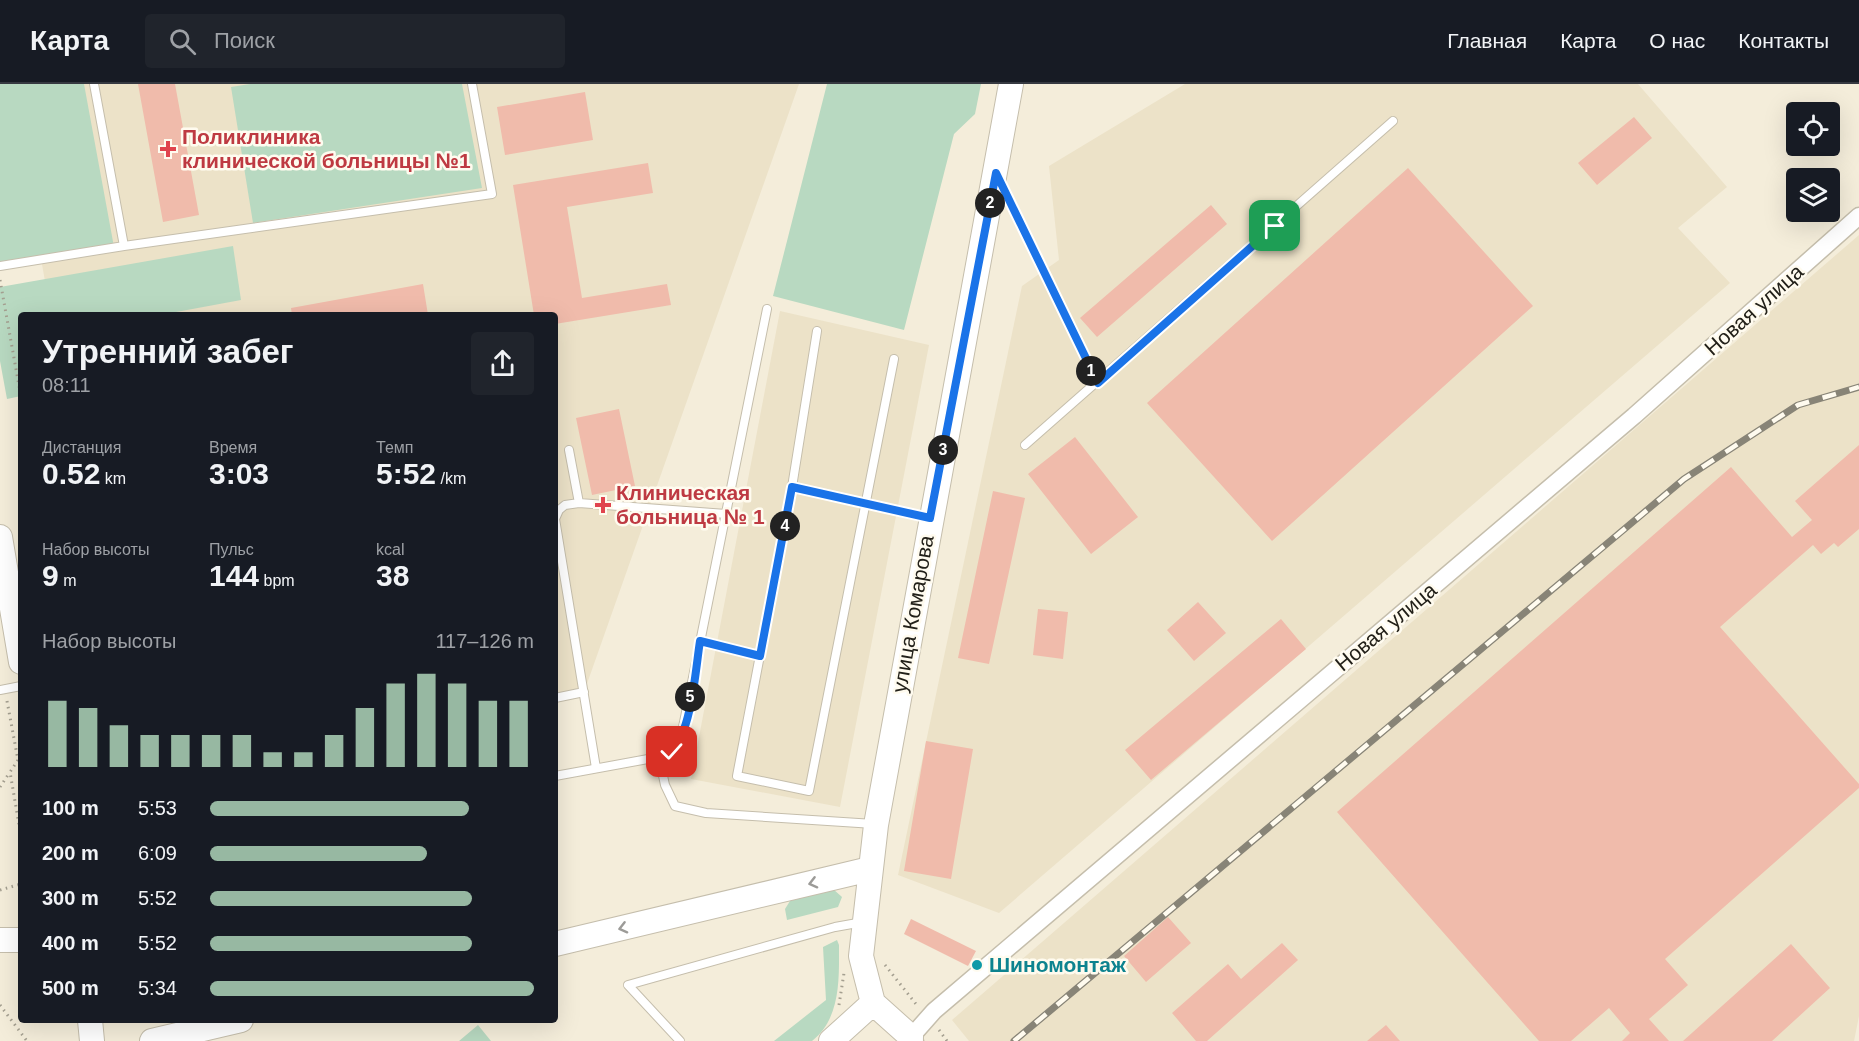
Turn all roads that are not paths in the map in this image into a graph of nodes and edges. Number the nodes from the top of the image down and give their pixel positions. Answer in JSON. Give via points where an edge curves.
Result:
{"nodes":[{"id":1,"x":94,"y":84,"type":"edge"},
{"id":2,"x":472,"y":84,"type":"edge"},
{"id":3,"x":1011,"y":84,"type":"edge"},
{"id":4,"x":1393,"y":121,"type":"dead end"},
{"id":5,"x":996,"y":173,"type":"junction"},
{"id":6,"x":1859,"y":216,"type":"edge"},
{"id":7,"x":124,"y":246,"type":"junction"},
{"id":8,"x":0,"y":266,"type":"edge"},
{"id":9,"x":767,"y":309,"type":"dead end"},
{"id":10,"x":817,"y":331,"type":"dead end"},
{"id":11,"x":894,"y":359,"type":"dead end"},
{"id":12,"x":1098,"y":383,"type":"junction"},
{"id":13,"x":1025,"y":445,"type":"dead end"},
{"id":14,"x":569,"y":450,"type":"dead end"},
{"id":15,"x":792,"y":487,"type":"junction"},
{"id":16,"x":579,"y":503,"type":"junction"},
{"id":17,"x":864,"y":504,"type":"junction"},
{"id":18,"x":558,"y":512,"type":"edge"},
{"id":19,"x":726,"y":514,"type":"junction"},
{"id":20,"x":930,"y":518,"type":"junction"},
{"id":21,"x":0,"y":537,"type":"edge"},
{"id":22,"x":558,"y":537,"type":"edge"},
{"id":23,"x":700,"y":641,"type":"junction"},
{"id":24,"x":18,"y":644,"type":"edge"},
{"id":25,"x":760,"y":656,"type":"junction"},
{"id":26,"x":18,"y":688,"type":"edge"},
{"id":27,"x":3,"y":690,"type":"edge"},
{"id":28,"x":584,"y":692,"type":"junction"},
{"id":29,"x":558,"y":697,"type":"edge"},
{"id":30,"x":659,"y":757,"type":"junction"},
{"id":31,"x":596,"y":768,"type":"junction"},
{"id":32,"x":558,"y":775,"type":"edge"},
{"id":33,"x":876,"y":825,"type":"junction"},
{"id":34,"x":870,"y":869,"type":"junction"},
{"id":35,"x":863,"y":922,"type":"junction"},
{"id":36,"x":0,"y":940,"type":"edge"},
{"id":37,"x":18,"y":940,"type":"edge"},
{"id":38,"x":558,"y":943,"type":"edge"},
{"id":39,"x":873,"y":1003,"type":"junction"},
{"id":40,"x":90,"y":1023,"type":"edge"},
{"id":41,"x":228,"y":1023,"type":"edge"},
{"id":42,"x":913,"y":1039,"type":"edge"},
{"id":43,"x":92,"y":1041,"type":"edge"},
{"id":44,"x":152,"y":1041,"type":"edge"},
{"id":45,"x":680,"y":1041,"type":"edge"},
{"id":46,"x":831,"y":1041,"type":"edge"}],
"edges":[{"from":1,"to":7,"type":"lane"},
{"from":2,"to":7,"type":"lane","via":[[492,194]]},
{"from":3,"to":5,"type":"street","name":"улица Комарова"},
{"from":4,"to":12,"type":"lane"},
{"from":5,"to":12,"type":"lane"},
{"from":5,"to":20,"type":"street","name":"улица Комарова"},
{"from":6,"to":42,"type":"street","name":"Новая улица","via":[[1634,416],[934,1011]]},
{"from":7,"to":8,"type":"lane"},
{"from":9,"to":19,"type":"lane"},
{"from":10,"to":15,"type":"lane"},
{"from":11,"to":17,"type":"lane"},
{"from":12,"to":13,"type":"lane"},
{"from":14,"to":16,"type":"lane"},
{"from":15,"to":17,"type":"lane"},
{"from":15,"to":25,"type":"lane"},
{"from":16,"to":18,"type":"lane"},
{"from":16,"to":19,"type":"lane"},
{"from":17,"to":20,"type":"lane"},
{"from":17,"to":25,"type":"lane","via":[[808,791],[737,776]]},
{"from":19,"to":23,"type":"lane"},
{"from":20,"to":33,"type":"street","name":"улица Комарова"},
{"from":21,"to":24,"type":"street"},
{"from":22,"to":28,"type":"lane"},
{"from":23,"to":25,"type":"lane"},
{"from":23,"to":30,"type":"lane","via":[[680,742],[672,752]]},
{"from":26,"to":27,"type":"lane"},
{"from":28,"to":29,"type":"lane"},
{"from":28,"to":31,"type":"lane"},
{"from":30,"to":31,"type":"lane"},
{"from":30,"to":33,"type":"lane","via":[[675,806],[706,813]]},
{"from":31,"to":32,"type":"lane"},
{"from":33,"to":34,"type":"street","name":"улица Комарова"},
{"from":34,"to":35,"type":"street","name":"улица Комарова"},
{"from":34,"to":38,"type":"street","one_way":true},
{"from":35,"to":39,"type":"street","name":"улица Комарова","via":[[862,966]]},
{"from":35,"to":45,"type":"lane","via":[[628,986]]},
{"from":36,"to":37,"type":"street"},
{"from":39,"to":42,"type":"street"},
{"from":39,"to":46,"type":"street"},
{"from":40,"to":43,"type":"street"},
{"from":41,"to":44,"type":"street"}]}
